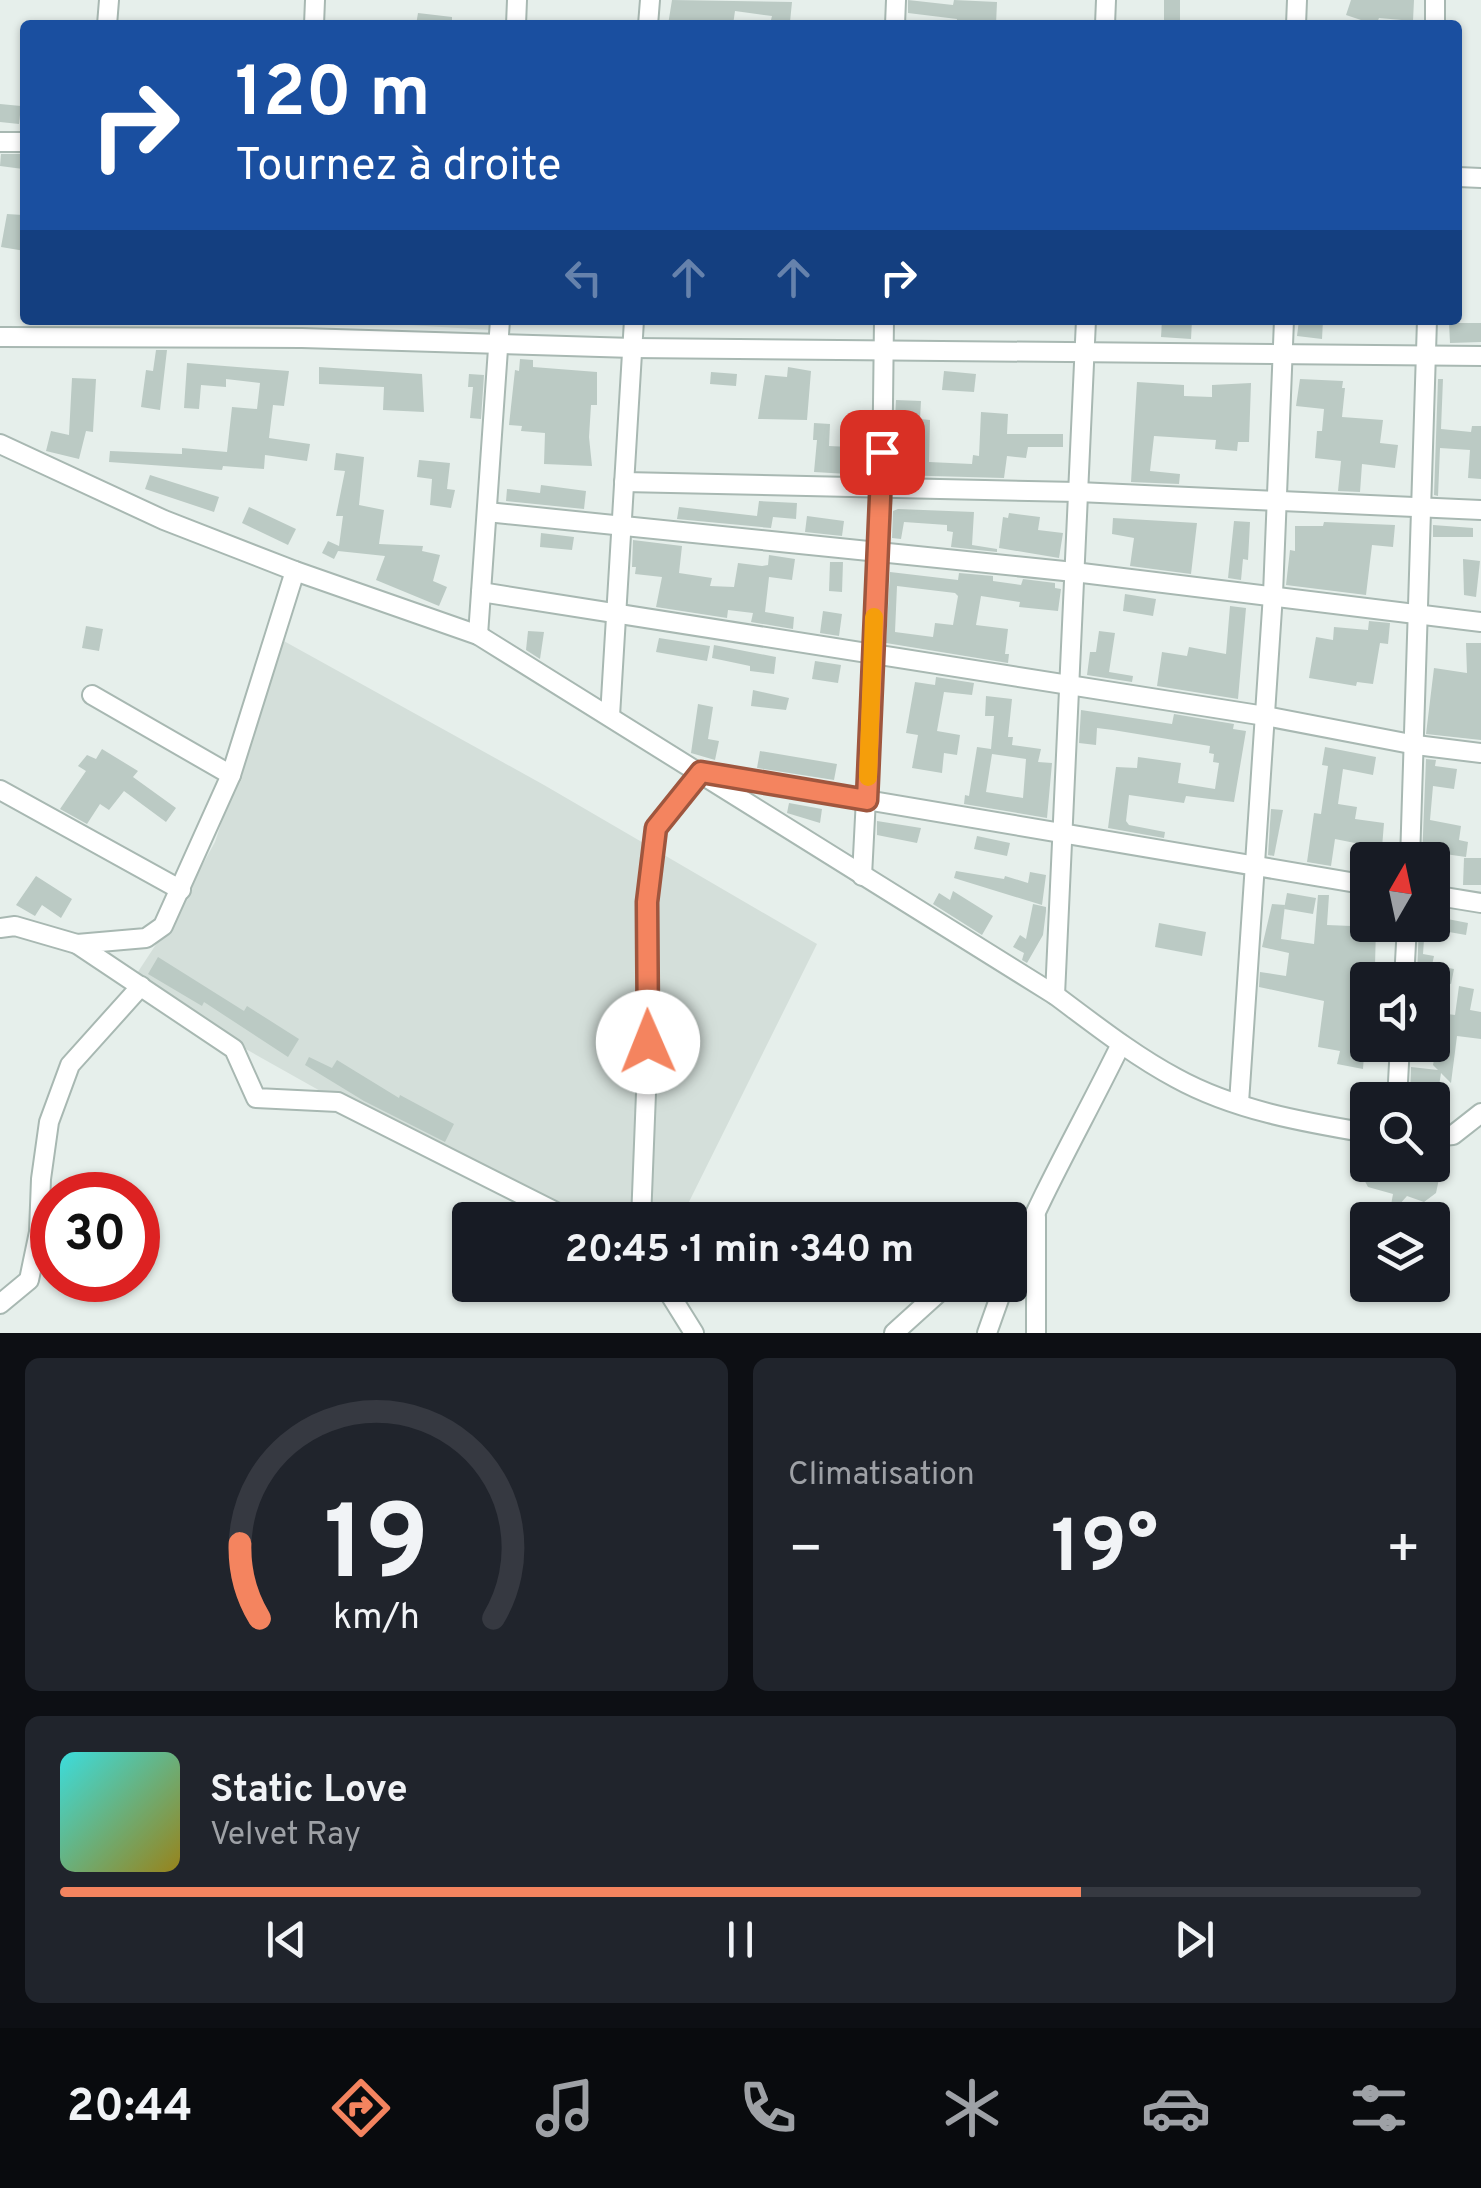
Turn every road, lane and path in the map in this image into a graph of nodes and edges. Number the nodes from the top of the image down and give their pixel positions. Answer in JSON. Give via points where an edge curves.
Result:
{"nodes":[{"id":1,"x":500,"y":325,"type":"edge"},
{"id":2,"x":634,"y":325,"type":"edge"},
{"id":3,"x":884,"y":325,"type":"edge"},
{"id":4,"x":1086,"y":325,"type":"edge"},
{"id":5,"x":1284,"y":325,"type":"edge"},
{"id":6,"x":1427,"y":325,"type":"edge"},
{"id":7,"x":87,"y":329,"type":"edge"},
{"id":8,"x":302,"y":329,"type":"edge"},
{"id":9,"x":0,"y":337,"type":"edge"},
{"id":10,"x":498,"y":346,"type":"junction"},
{"id":11,"x":633,"y":348,"type":"junction"},
{"id":12,"x":882,"y":350,"type":"junction"},
{"id":13,"x":1084,"y":350,"type":"junction"},
{"id":14,"x":1283,"y":354,"type":"junction"},
{"id":15,"x":1426,"y":354,"type":"junction"},
{"id":16,"x":1481,"y":356,"type":"edge"},
{"id":17,"x":0,"y":444,"type":"edge"},
{"id":18,"x":624,"y":482,"type":"junction"},
{"id":19,"x":882,"y":486,"type":"junction"},
{"id":20,"x":1078,"y":492,"type":"junction"},
{"id":21,"x":1278,"y":502,"type":"junction"},
{"id":22,"x":1422,"y":509,"type":"junction"},
{"id":23,"x":1481,"y":510,"type":"edge"},
{"id":24,"x":488,"y":512,"type":"junction"},
{"id":25,"x":622,"y":528,"type":"junction"},
{"id":26,"x":878,"y":553,"type":"junction"},
{"id":27,"x":295,"y":571,"type":"junction"},
{"id":28,"x":1074,"y":572,"type":"junction"},
{"id":29,"x":481,"y":592,"type":"junction"},
{"id":30,"x":1273,"y":594,"type":"junction"},
{"id":31,"x":617,"y":612,"type":"junction"},
{"id":32,"x":1418,"y":614,"type":"junction"},
{"id":33,"x":1481,"y":622,"type":"edge"},
{"id":34,"x":478,"y":635,"type":"junction"},
{"id":35,"x":871,"y":654,"type":"junction"},
{"id":36,"x":1069,"y":686,"type":"junction"},
{"id":37,"x":92,"y":695,"type":"dead end"},
{"id":38,"x":610,"y":716,"type":"junction"},
{"id":39,"x":1265,"y":716,"type":"junction"},
{"id":40,"x":1416,"y":745,"type":"junction"},
{"id":41,"x":1481,"y":754,"type":"edge"},
{"id":42,"x":701,"y":772,"type":"junction"},
{"id":43,"x":231,"y":775,"type":"junction"},
{"id":44,"x":0,"y":790,"type":"edge"},
{"id":45,"x":867,"y":800,"type":"junction"},
{"id":46,"x":1062,"y":833,"type":"junction"},
{"id":47,"x":1411,"y":842,"type":"edge"},
{"id":48,"x":1254,"y":866,"type":"junction"},
{"id":49,"x":862,"y":876,"type":"junction"},
{"id":50,"x":1350,"y":882,"type":"edge"},
{"id":51,"x":181,"y":890,"type":"junction"},
{"id":52,"x":1450,"y":899,"type":"edge"},
{"id":53,"x":1481,"y":904,"type":"edge"},
{"id":54,"x":0,"y":928,"type":"edge"},
{"id":55,"x":77,"y":944,"type":"junction"},
{"id":56,"x":140,"y":986,"type":"junction"},
{"id":57,"x":1055,"y":995,"type":"junction"},
{"id":58,"x":1120,"y":1044,"type":"junction"},
{"id":59,"x":1239,"y":1103,"type":"junction"},
{"id":60,"x":1481,"y":1113,"type":"edge"},
{"id":61,"x":1350,"y":1131,"type":"edge"},
{"id":62,"x":1450,"y":1135,"type":"edge"},
{"id":63,"x":536,"y":1202,"type":"edge"},
{"id":64,"x":642,"y":1202,"type":"edge"},
{"id":65,"x":1036,"y":1207,"type":"junction"},
{"id":66,"x":1027,"y":1215,"type":"edge"},
{"id":67,"x":1027,"y":1229,"type":"edge"},
{"id":68,"x":675,"y":1302,"type":"edge"},
{"id":69,"x":928,"y":1302,"type":"edge"},
{"id":70,"x":998,"y":1302,"type":"edge"},
{"id":71,"x":0,"y":1304,"type":"edge"},
{"id":72,"x":694,"y":1333,"type":"edge"},
{"id":73,"x":894,"y":1333,"type":"edge"},
{"id":74,"x":987,"y":1333,"type":"edge"},
{"id":75,"x":1036,"y":1333,"type":"edge"}],
"edges":[{"from":1,"to":10,"type":"street"},
{"from":2,"to":11,"type":"street"},
{"from":3,"to":12,"type":"street"},
{"from":4,"to":13,"type":"street"},
{"from":5,"to":14,"type":"street"},
{"from":6,"to":15,"type":"street"},
{"from":7,"to":8,"type":"street"},
{"from":7,"to":9,"type":"street"},
{"from":8,"to":10,"type":"street"},
{"from":10,"to":11,"type":"street"},
{"from":10,"to":24,"type":"street"},
{"from":11,"to":12,"type":"street"},
{"from":11,"to":18,"type":"street"},
{"from":12,"to":13,"type":"street"},
{"from":12,"to":19,"type":"street"},
{"from":13,"to":14,"type":"street"},
{"from":13,"to":20,"type":"street"},
{"from":14,"to":15,"type":"street"},
{"from":14,"to":21,"type":"street"},
{"from":15,"to":16,"type":"street"},
{"from":15,"to":22,"type":"street"},
{"from":17,"to":27,"type":"street"},
{"from":18,"to":19,"type":"street"},
{"from":18,"to":25,"type":"street"},
{"from":19,"to":20,"type":"street"},
{"from":19,"to":26,"type":"street"},
{"from":20,"to":21,"type":"street"},
{"from":20,"to":28,"type":"street"},
{"from":21,"to":22,"type":"street"},
{"from":21,"to":30,"type":"street"},
{"from":22,"to":23,"type":"street"},
{"from":22,"to":32,"type":"street"},
{"from":24,"to":25,"type":"street"},
{"from":24,"to":29,"type":"street"},
{"from":25,"to":26,"type":"street"},
{"from":25,"to":31,"type":"street"},
{"from":26,"to":28,"type":"street"},
{"from":26,"to":35,"type":"street"},
{"from":27,"to":34,"type":"street"},
{"from":27,"to":43,"type":"street"},
{"from":28,"to":30,"type":"street"},
{"from":28,"to":36,"type":"street"},
{"from":29,"to":31,"type":"street"},
{"from":29,"to":34,"type":"street"},
{"from":30,"to":32,"type":"street"},
{"from":30,"to":39,"type":"street"},
{"from":31,"to":35,"type":"street"},
{"from":31,"to":38,"type":"street"},
{"from":32,"to":33,"type":"street"},
{"from":32,"to":40,"type":"street"},
{"from":34,"to":38,"type":"street"},
{"from":35,"to":36,"type":"street"},
{"from":35,"to":45,"type":"street"},
{"from":36,"to":39,"type":"street"},
{"from":36,"to":46,"type":"street"},
{"from":37,"to":43,"type":"street"},
{"from":38,"to":42,"type":"street"},
{"from":39,"to":40,"type":"street"},
{"from":39,"to":48,"type":"street"},
{"from":40,"to":41,"type":"street"},
{"from":40,"to":47,"type":"street"},
{"from":42,"to":45,"type":"street"},
{"from":42,"to":49,"type":"street"},
{"from":42,"to":64,"type":"street","via":[[656,828],[647,902]]},
{"from":43,"to":51,"type":"street"},
{"from":44,"to":51,"type":"street"},
{"from":45,"to":46,"type":"street"},
{"from":45,"to":49,"type":"street"},
{"from":46,"to":48,"type":"street"},
{"from":46,"to":57,"type":"street"},
{"from":48,"to":50,"type":"street"},
{"from":48,"to":59,"type":"street"},
{"from":49,"to":57,"type":"street"},
{"from":51,"to":55,"type":"street","via":[[163,926],[146,938]]},
{"from":52,"to":53,"type":"street"},
{"from":54,"to":55,"type":"street","via":[[16,926]]},
{"from":55,"to":56,"type":"street"},
{"from":56,"to":63,"type":"street","via":[[234,1049],[256,1098],[338,1102]]},
{"from":56,"to":71,"type":"street","via":[[70,1065],[49,1122],[29,1280]]},
{"from":57,"to":58,"type":"street"},
{"from":58,"to":59,"type":"street","via":[[1178,1080]]},
{"from":58,"to":65,"type":"street"},
{"from":59,"to":61,"type":"street"},
{"from":60,"to":62,"type":"street"},
{"from":65,"to":66,"type":"street"},
{"from":65,"to":67,"type":"street"},
{"from":65,"to":75,"type":"street"},
{"from":68,"to":72,"type":"street"},
{"from":69,"to":73,"type":"street"},
{"from":70,"to":74,"type":"street"}]}
